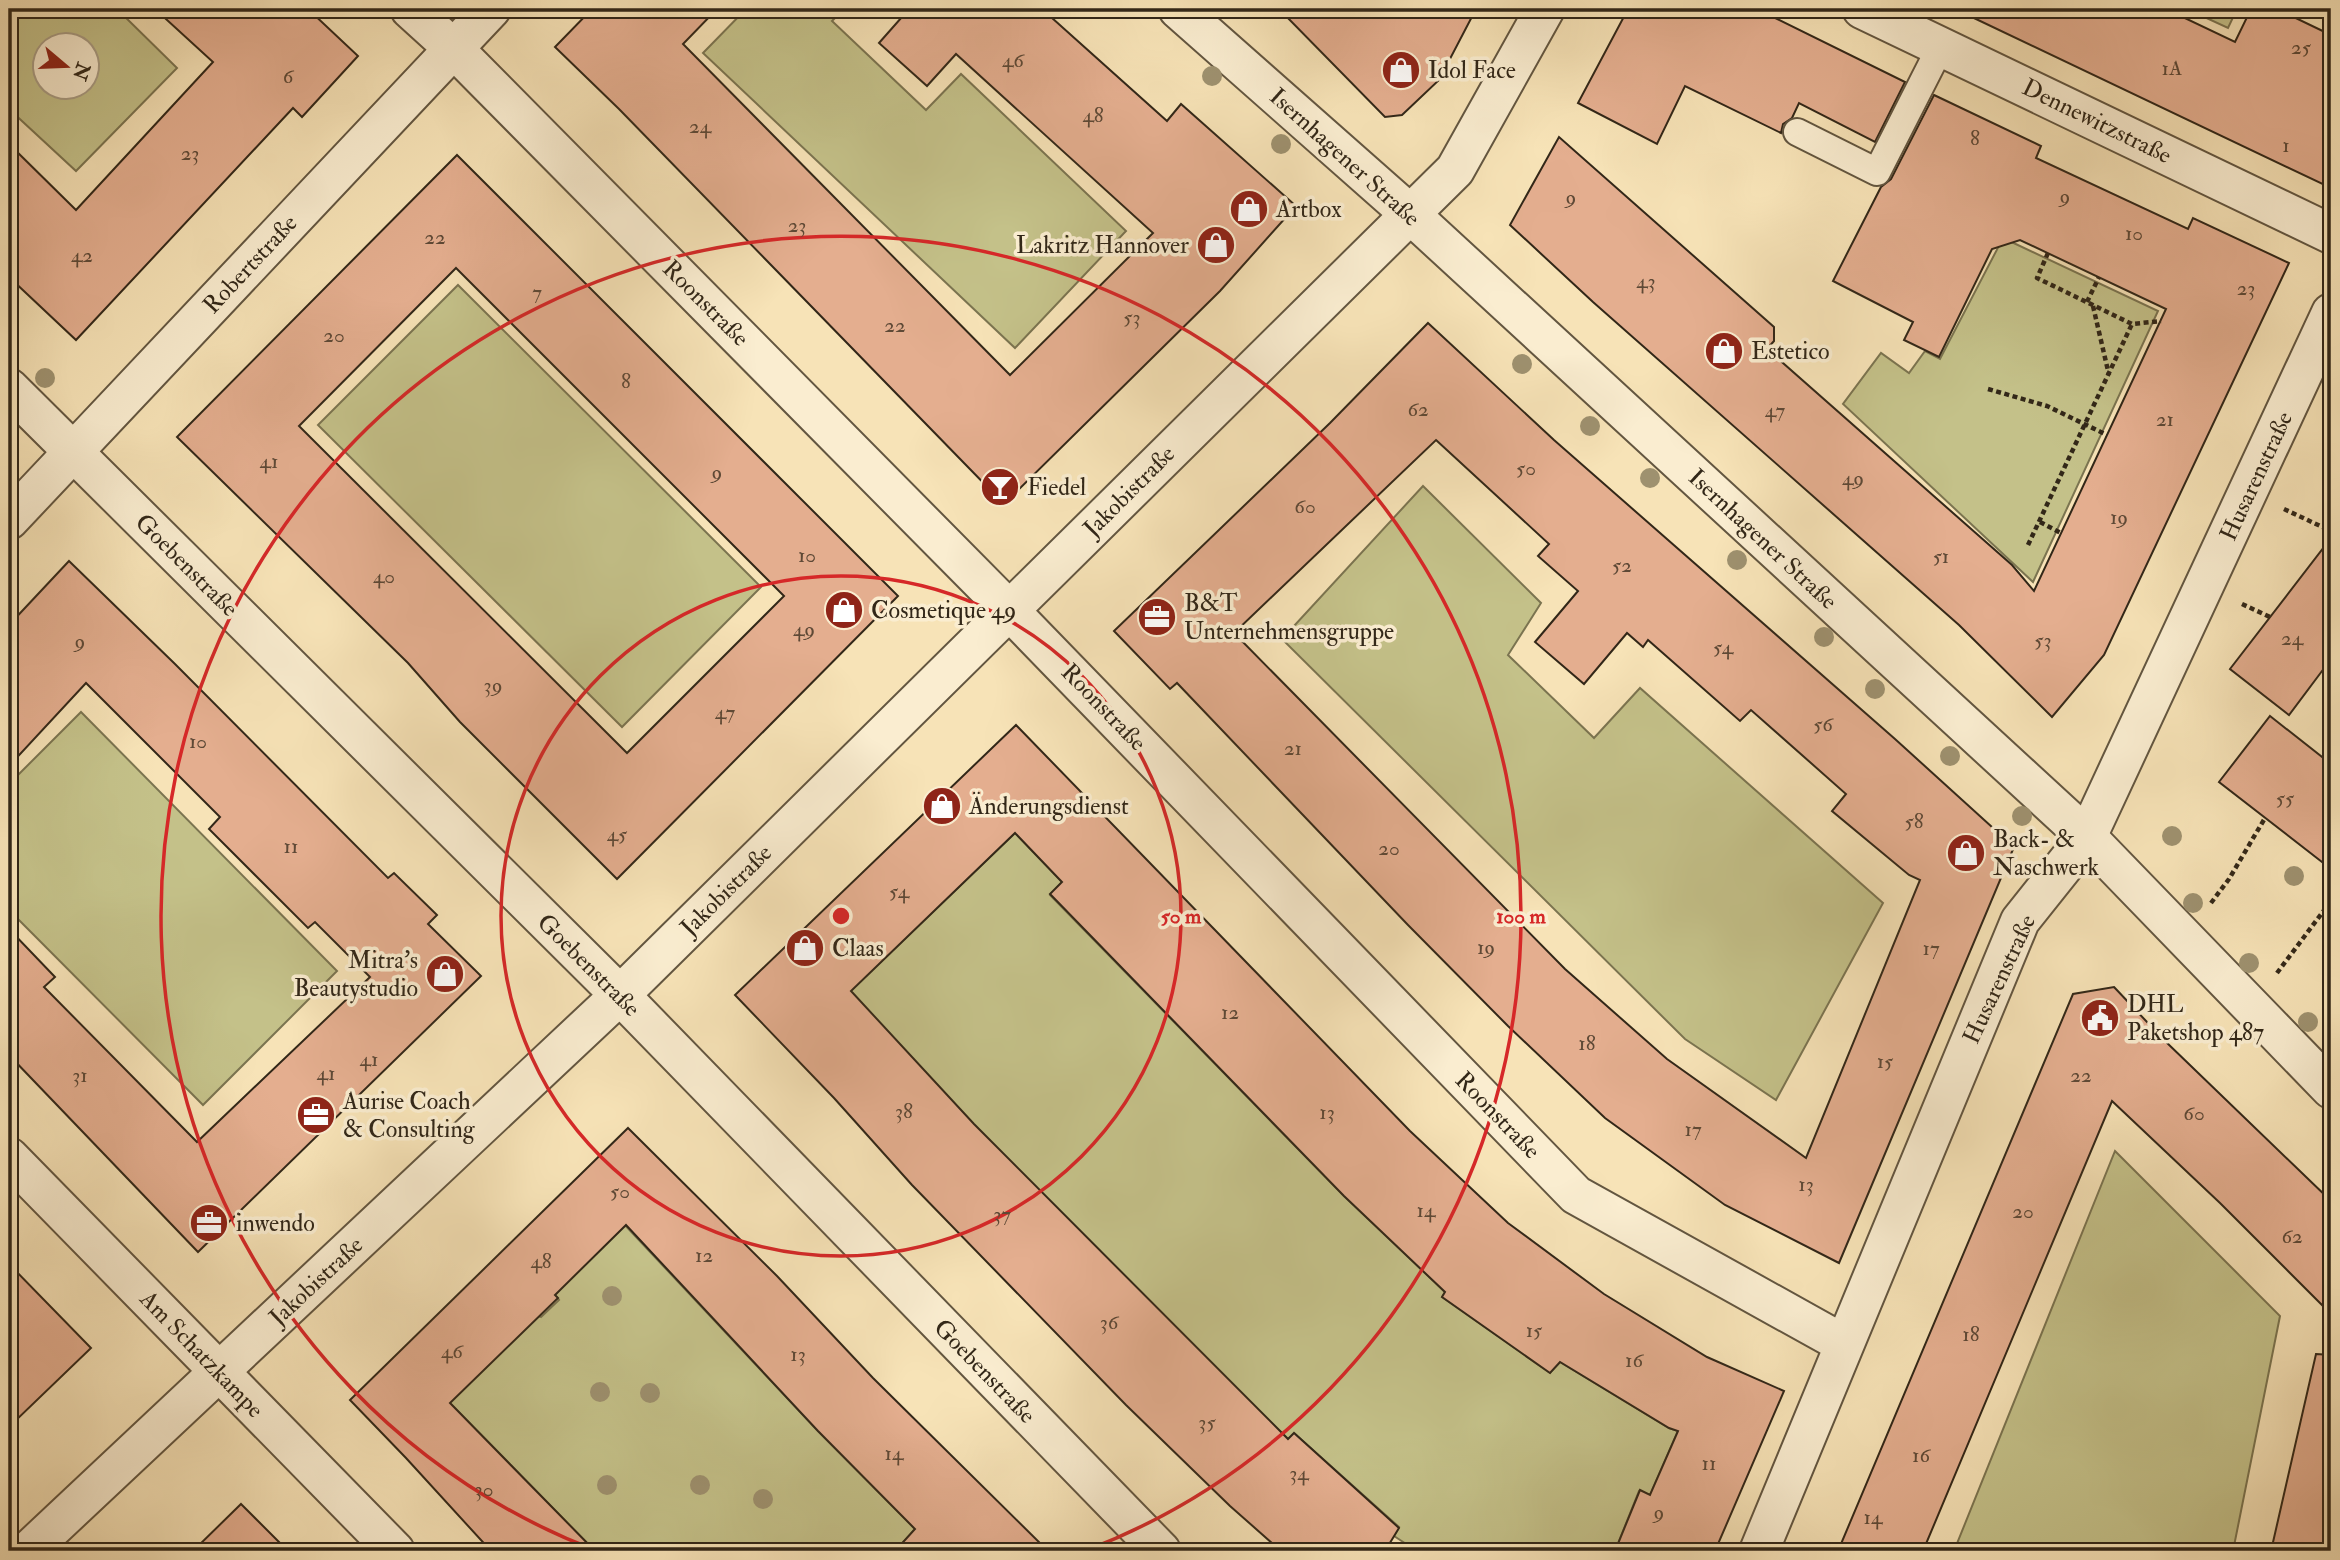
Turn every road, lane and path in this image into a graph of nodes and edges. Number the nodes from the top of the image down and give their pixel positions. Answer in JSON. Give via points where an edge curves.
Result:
{"nodes":[{"id":1,"x":410,"y":9,"type":"edge"},
{"id":2,"x":491,"y":9,"type":"edge"},
{"id":3,"x":1178,"y":9,"type":"edge"},
{"id":4,"x":1545,"y":9,"type":"edge"},
{"id":5,"x":1862,"y":9,"type":"edge"},
{"id":6,"x":1941,"y":46,"type":"junction"},
{"id":7,"x":454,"y":48,"type":"junction"},
{"id":8,"x":1797,"y":132,"type":"dead end"},
{"id":9,"x":1410,"y":214,"type":"junction"},
{"id":10,"x":2331,"y":234,"type":"edge"},
{"id":11,"x":2048,"y":253,"type":"dead end"},
{"id":12,"x":2099,"y":277,"type":"dead end"},
{"id":13,"x":2090,"y":304,"type":"junction"},
{"id":14,"x":2331,"y":313,"type":"edge"},
{"id":15,"x":2161,"y":321,"type":"dead end"},
{"id":16,"x":2132,"y":324,"type":"junction"},
{"id":17,"x":2109,"y":374,"type":"junction"},
{"id":18,"x":9,"y":388,"type":"edge"},
{"id":19,"x":1988,"y":389,"type":"dead end"},
{"id":20,"x":2085,"y":424,"type":"junction"},
{"id":21,"x":2107,"y":435,"type":"dead end"},
{"id":22,"x":72,"y":452,"type":"junction"},
{"id":23,"x":9,"y":520,"type":"edge"},
{"id":24,"x":2039,"y":522,"type":"junction"},
{"id":25,"x":2061,"y":533,"type":"dead end"},
{"id":26,"x":2028,"y":545,"type":"dead end"},
{"id":27,"x":1010,"y":610,"type":"junction"},
{"id":28,"x":2266,"y":818,"type":"dead end"},
{"id":29,"x":2087,"y":837,"type":"junction"},
{"id":30,"x":2229,"y":879,"type":"dead end"},
{"id":31,"x":2331,"y":901,"type":"edge"},
{"id":32,"x":2298,"y":946,"type":"dead end"},
{"id":33,"x":620,"y":995,"type":"junction"},
{"id":34,"x":2331,"y":1089,"type":"edge"},
{"id":35,"x":9,"y":1157,"type":"edge"},
{"id":36,"x":1844,"y":1344,"type":"junction"},
{"id":37,"x":220,"y":1372,"type":"junction"},
{"id":38,"x":29,"y":1551,"type":"edge"},
{"id":39,"x":394,"y":1551,"type":"edge"},
{"id":40,"x":1161,"y":1551,"type":"edge"},
{"id":41,"x":1759,"y":1551,"type":"edge"}],
"edges":[{"from":1,"to":7,"type":"street","name":"Roonstraße"},
{"from":2,"to":7,"type":"street","name":"Robertstraße"},
{"from":3,"to":9,"type":"street","name":"Isernhagener Straße"},
{"from":4,"to":9,"type":"street","name":"Jakobistraße","via":[[1455,170]]},
{"from":5,"to":6,"type":"street","name":"Dennewitzstraße"},
{"from":6,"to":8,"type":"lane","via":[[1877,172]]},
{"from":6,"to":10,"type":"street","name":"Dennewitzstraße"},
{"from":7,"to":22,"type":"street","name":"Robertstraße"},
{"from":7,"to":27,"type":"street","name":"Roonstraße"},
{"from":9,"to":27,"type":"street","name":"Jakobistraße"},
{"from":9,"to":29,"type":"street","name":"Isernhagener Straße"},
{"from":11,"to":13,"type":"path","via":[[2037,278]]},
{"from":12,"to":13,"type":"path"},
{"from":13,"to":16,"type":"path"},
{"from":13,"to":17,"type":"path"},
{"from":14,"to":29,"type":"street","name":"Husarenstraße"},
{"from":15,"to":16,"type":"path"},
{"from":16,"to":17,"type":"path"},
{"from":17,"to":20,"type":"path"},
{"from":18,"to":22,"type":"street","name":"Goebenstraße"},
{"from":19,"to":20,"type":"path","via":[[2047,406]]},
{"from":20,"to":21,"type":"path"},
{"from":20,"to":24,"type":"path"},
{"from":22,"to":23,"type":"street","name":"Robertstraße"},
{"from":22,"to":33,"type":"street","name":"Goebenstraße"},
{"from":24,"to":25,"type":"path"},
{"from":24,"to":26,"type":"path"},
{"from":27,"to":33,"type":"street","name":"Jakobistraße"},
{"from":27,"to":36,"type":"street","name":"Roonstraße","via":[[1576,1195]]},
{"from":28,"to":30,"type":"path"},
{"from":29,"to":34,"type":"street","name":"Isernhagener Straße"},
{"from":29,"to":36,"type":"street","name":"Husarenstraße","via":[[2021,921]]},
{"from":31,"to":32,"type":"path"},
{"from":33,"to":37,"type":"street","name":"Jakobistraße"},
{"from":33,"to":40,"type":"street","name":"Goebenstraße"},
{"from":35,"to":37,"type":"street","name":"Am Schatzkampe"},
{"from":36,"to":41,"type":"street","name":"Husarenstraße"},
{"from":37,"to":38,"type":"street","name":"Jakobistraße"},
{"from":37,"to":39,"type":"street","name":"Am Schatzkampe"}]}
